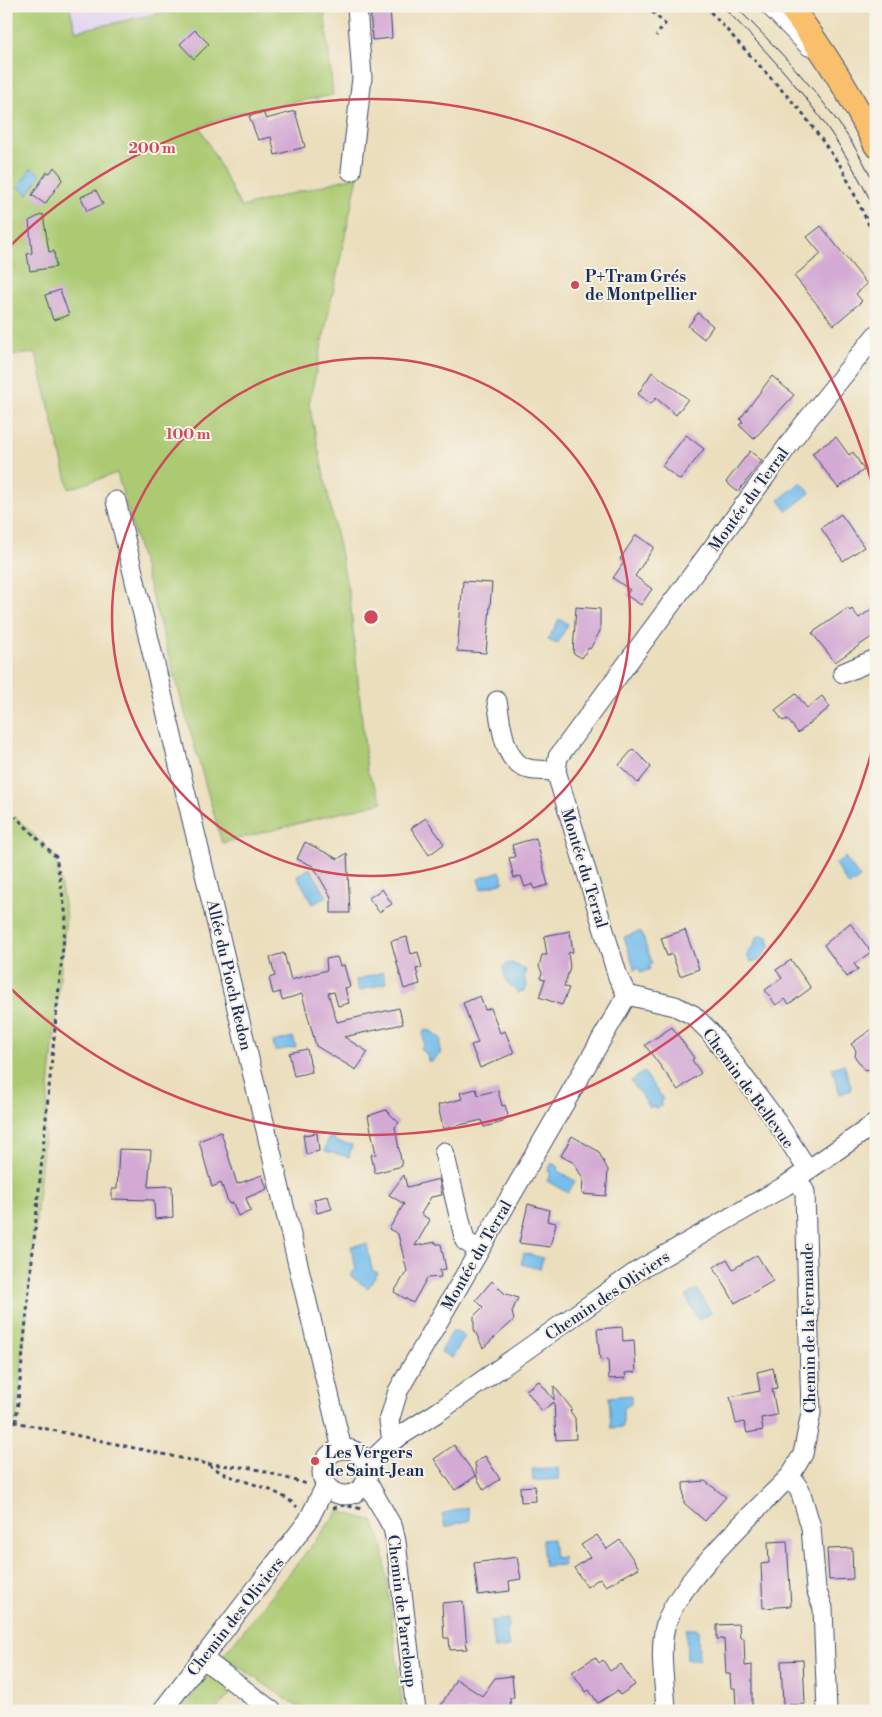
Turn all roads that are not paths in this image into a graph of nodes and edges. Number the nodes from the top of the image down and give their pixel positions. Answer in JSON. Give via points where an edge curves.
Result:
{"nodes":[{"id":1,"x":357,"y":6,"type":"edge"},
{"id":2,"x":770,"y":6,"type":"edge"},
{"id":3,"x":790,"y":6,"type":"edge"},
{"id":4,"x":834,"y":71,"type":"junction"},
{"id":5,"x":876,"y":145,"type":"edge"},
{"id":6,"x":351,"y":171,"type":"dead end"},
{"id":7,"x":876,"y":334,"type":"edge"},
{"id":8,"x":116,"y":501,"type":"dead end"},
{"id":9,"x":876,"y":659,"type":"edge"},
{"id":10,"x":843,"y":673,"type":"dead end"},
{"id":11,"x":497,"y":701,"type":"dead end"},
{"id":12,"x":556,"y":771,"type":"junction"},
{"id":13,"x":627,"y":995,"type":"junction"},
{"id":14,"x":876,"y":1123,"type":"edge"},
{"id":15,"x":444,"y":1152,"type":"dead end"},
{"id":16,"x":803,"y":1174,"type":"junction"},
{"id":17,"x":479,"y":1250,"type":"junction"},
{"id":18,"x":392,"y":1441,"type":"junction"},
{"id":19,"x":358,"y":1462,"type":"junction"},
{"id":20,"x":790,"y":1476,"type":"junction"},
{"id":21,"x":335,"y":1489,"type":"junction"},
{"id":22,"x":384,"y":1514,"type":"junction"},
{"id":23,"x":202,"y":1658,"type":"junction"},
{"id":24,"x":162,"y":1711,"type":"edge"},
{"id":25,"x":272,"y":1711,"type":"edge"},
{"id":26,"x":416,"y":1711,"type":"edge"},
{"id":27,"x":666,"y":1711,"type":"edge"},
{"id":28,"x":827,"y":1711,"type":"edge"}],
"edges":[{"from":1,"to":6,"type":"street","via":[[362,78]]},
{"from":2,"to":4,"type":"street"},
{"from":3,"to":4,"type":"main road"},
{"from":4,"to":5,"type":"main road"},
{"from":7,"to":12,"type":"street","name":"Montée du Terral","via":[[804,424],[558,757]]},
{"from":8,"to":19,"type":"street","name":"Allée du Pioch Redon"},
{"from":9,"to":10,"type":"street"},
{"from":11,"to":12,"type":"street","via":[[504,739],[514,760],[527,769]]},
{"from":12,"to":13,"type":"street","name":"Montée du Terral","via":[[618,977]]},
{"from":13,"to":16,"type":"street","name":"Chemin de Bellevue","via":[[675,1006],[693,1015],[716,1039],[773,1116]]},
{"from":13,"to":17,"type":"street","name":"Montée du Terral"},
{"from":14,"to":16,"type":"street","name":"Chemin des Oliviers"},
{"from":15,"to":17,"type":"street","via":[[465,1241]]},
{"from":16,"to":18,"type":"street","name":"Chemin des Oliviers","via":[[636,1272]]},
{"from":16,"to":20,"type":"street","name":"Chemin de la Fermaude","via":[[812,1413],[803,1454]]},
{"from":17,"to":18,"type":"street","name":"Montée du Terral","via":[[398,1391],[389,1421]]},
{"from":18,"to":19,"type":"street","name":"Chemin des Oliviers"},
{"from":19,"to":21,"type":"street","name":"Chemin des Oliviers","via":[[363,1487]]},
{"from":19,"to":21,"type":"street","name":"Chemin des Oliviers","via":[[336,1451],[325,1460],[322,1467]]},
{"from":19,"to":22,"type":"street","name":"Chemin de Parreloup"},
{"from":20,"to":27,"type":"street","name":"Chemin de la Fermaude","via":[[696,1574],[672,1609],[662,1648]]},
{"from":20,"to":28,"type":"street","via":[[800,1490],[811,1527],[816,1589],[823,1608]]},
{"from":21,"to":22,"type":"street","name":"Chemin de Parreloup"},
{"from":21,"to":23,"type":"street","name":"Chemin des Oliviers"},
{"from":22,"to":26,"type":"street","name":"Chemin de Parreloup","via":[[396,1542]]},
{"from":23,"to":24,"type":"street","name":"Chemin des Oliviers"},
{"from":23,"to":25,"type":"street"}]}
